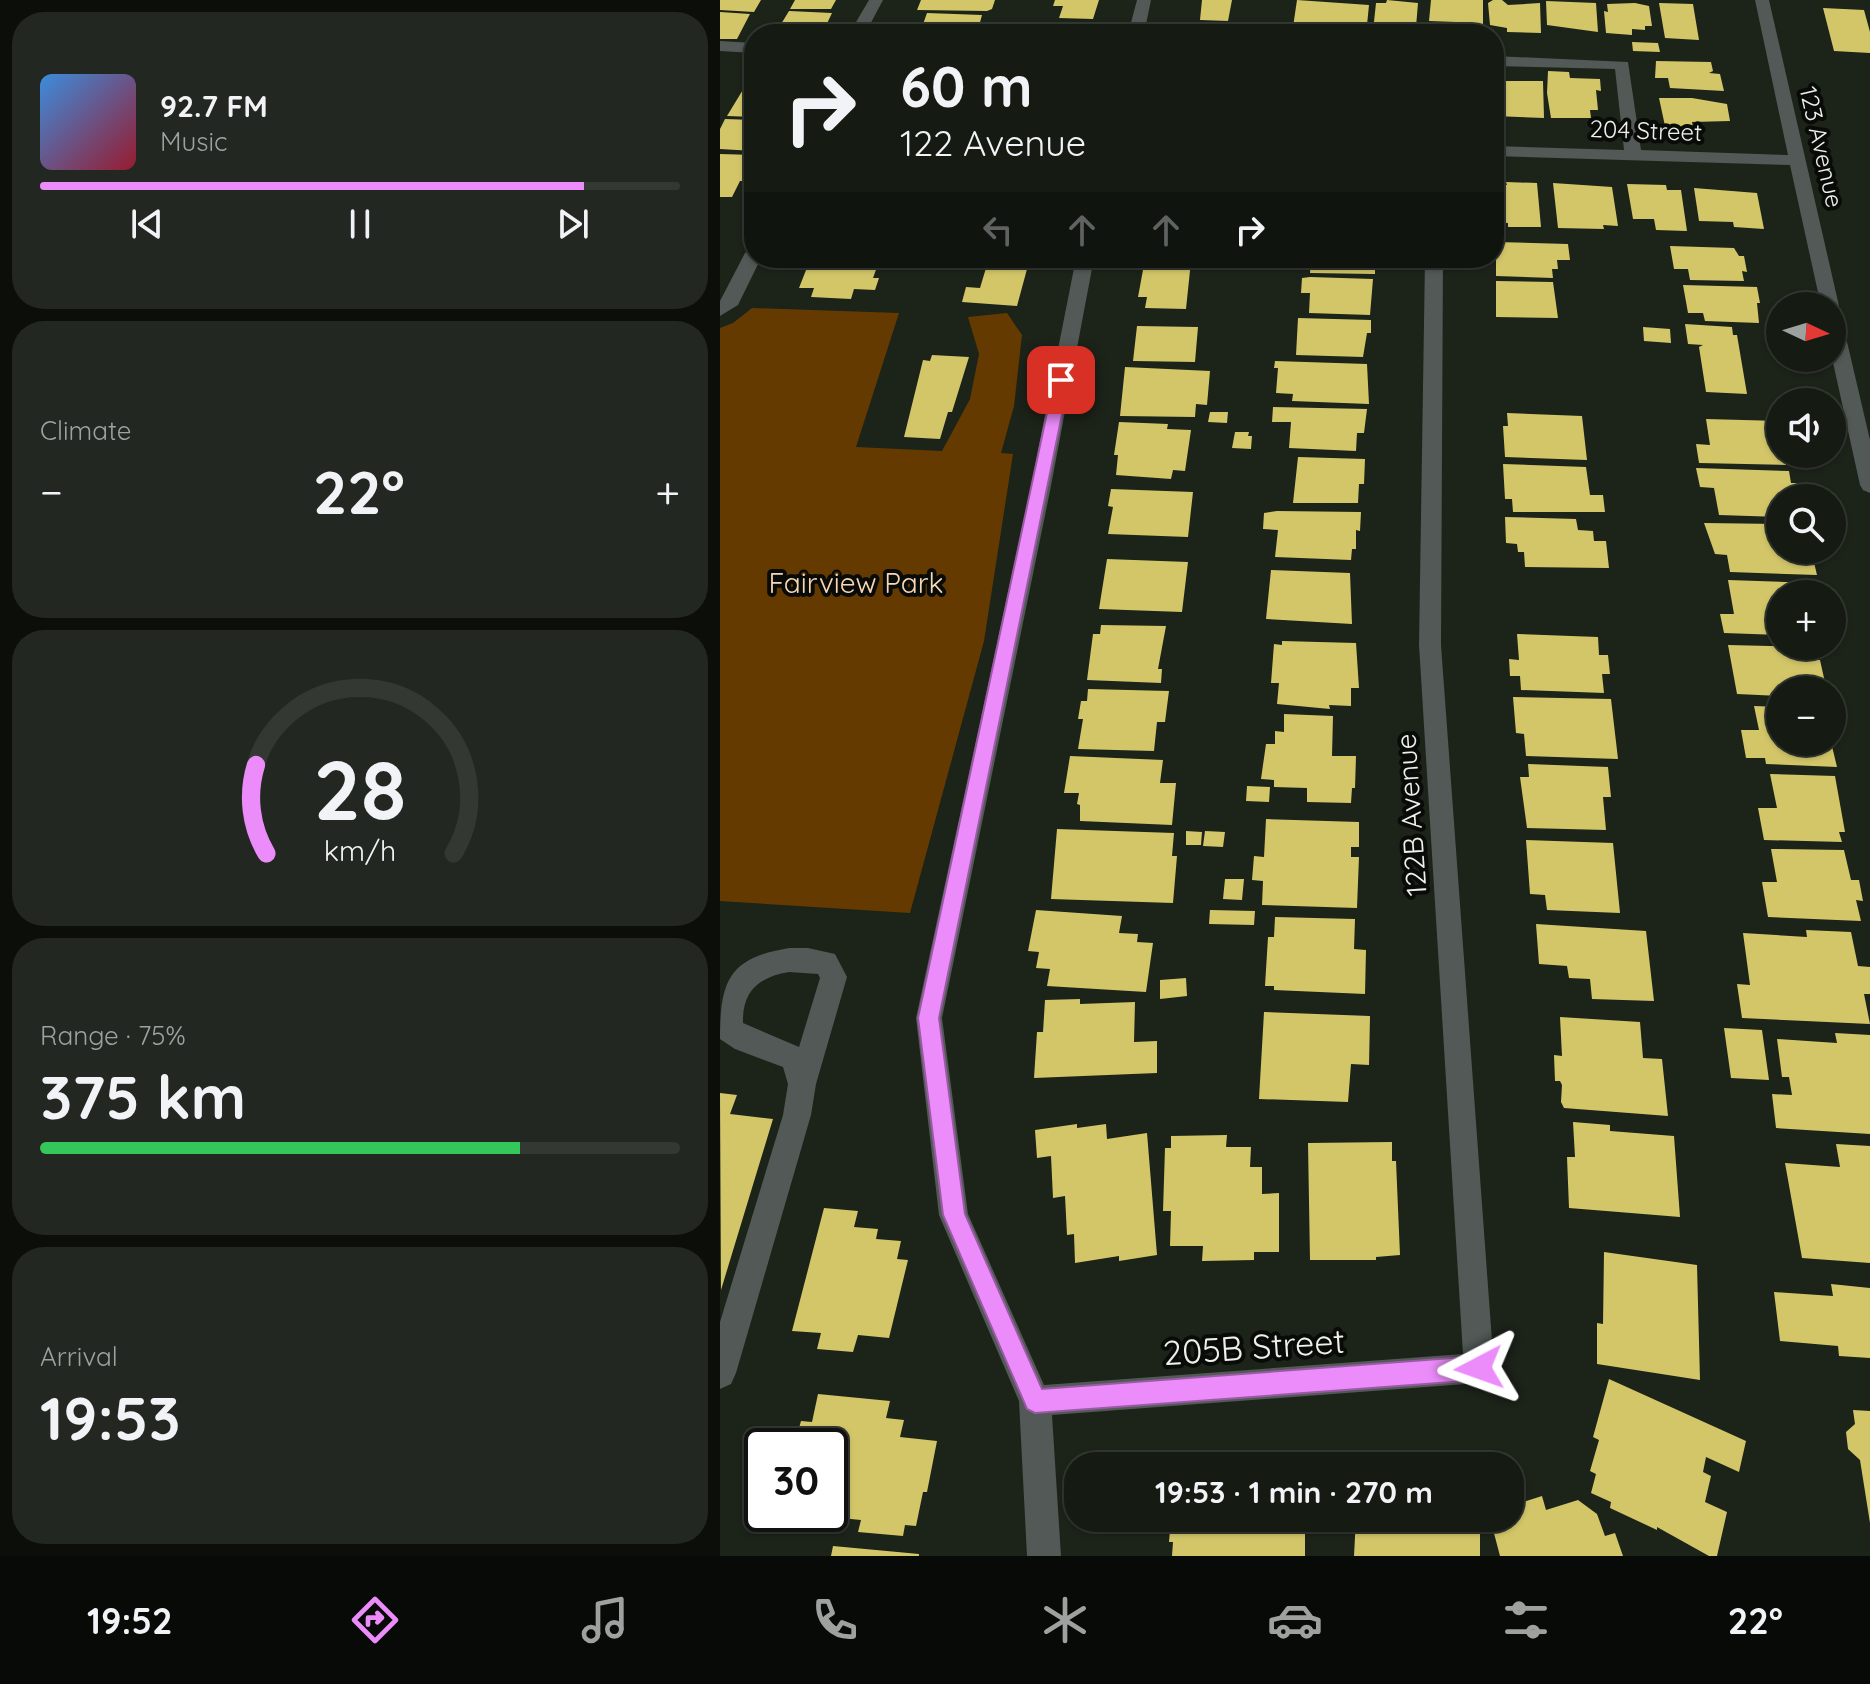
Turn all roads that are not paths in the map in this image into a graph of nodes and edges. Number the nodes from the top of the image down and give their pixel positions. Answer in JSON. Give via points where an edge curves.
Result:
{"nodes":[{"id":1,"x":876,"y":0,"type":"edge"},
{"id":2,"x":1144,"y":0,"type":"edge"},
{"id":3,"x":1762,"y":0,"type":"edge"},
{"id":4,"x":863,"y":24,"type":"edge"},
{"id":5,"x":1138,"y":24,"type":"edge"},
{"id":6,"x":720,"y":46,"type":"edge"},
{"id":7,"x":744,"y":47,"type":"edge"},
{"id":8,"x":1504,"y":61,"type":"edge"},
{"id":9,"x":1504,"y":151,"type":"edge"},
{"id":10,"x":1633,"y":155,"type":"junction"},
{"id":11,"x":1797,"y":160,"type":"junction"},
{"id":12,"x":746,"y":268,"type":"edge"},
{"id":13,"x":1083,"y":268,"type":"edge"},
{"id":14,"x":1434,"y":268,"type":"edge"},
{"id":15,"x":1827,"y":292,"type":"edge"},
{"id":16,"x":726,"y":305,"type":"edge"},
{"id":17,"x":1845,"y":372,"type":"edge"},
{"id":18,"x":1870,"y":485,"type":"edge"},
{"id":19,"x":802,"y":1084,"type":"junction"},
{"id":20,"x":1479,"y":1368,"type":"joint"},
{"id":21,"x":720,"y":1373,"type":"edge"},
{"id":22,"x":1035,"y":1401,"type":"junction"},
{"id":23,"x":1044,"y":1556,"type":"edge"}],
"edges":[{"from":1,"to":4,"type":"street"},
{"from":2,"to":5,"type":"street"},
{"from":3,"to":11,"type":"street","name":"123 Avenue"},
{"from":6,"to":7,"type":"street"},
{"from":8,"to":10,"type":"street","via":[[1622,65]]},
{"from":9,"to":10,"type":"street","name":"204 Street"},
{"from":10,"to":11,"type":"street","name":"204 Street"},
{"from":11,"to":15,"type":"street","name":"123 Avenue"},
{"from":12,"to":16,"type":"street"},
{"from":13,"to":22,"type":"street","via":[[929,1018],[954,1215]]},
{"from":14,"to":20,"type":"street","name":"122B Avenue","via":[[1430,645]]},
{"from":17,"to":18,"type":"street"},
{"from":19,"to":19,"type":"street","via":[[834,977],[826,963],[778,958],[743,978],[731,994],[726,1015],[730,1030],[745,1040],[793,1058]]},
{"from":19,"to":21,"type":"street"},
{"from":20,"to":22,"type":"street","name":"205B Street"},
{"from":22,"to":23,"type":"street"}]}
